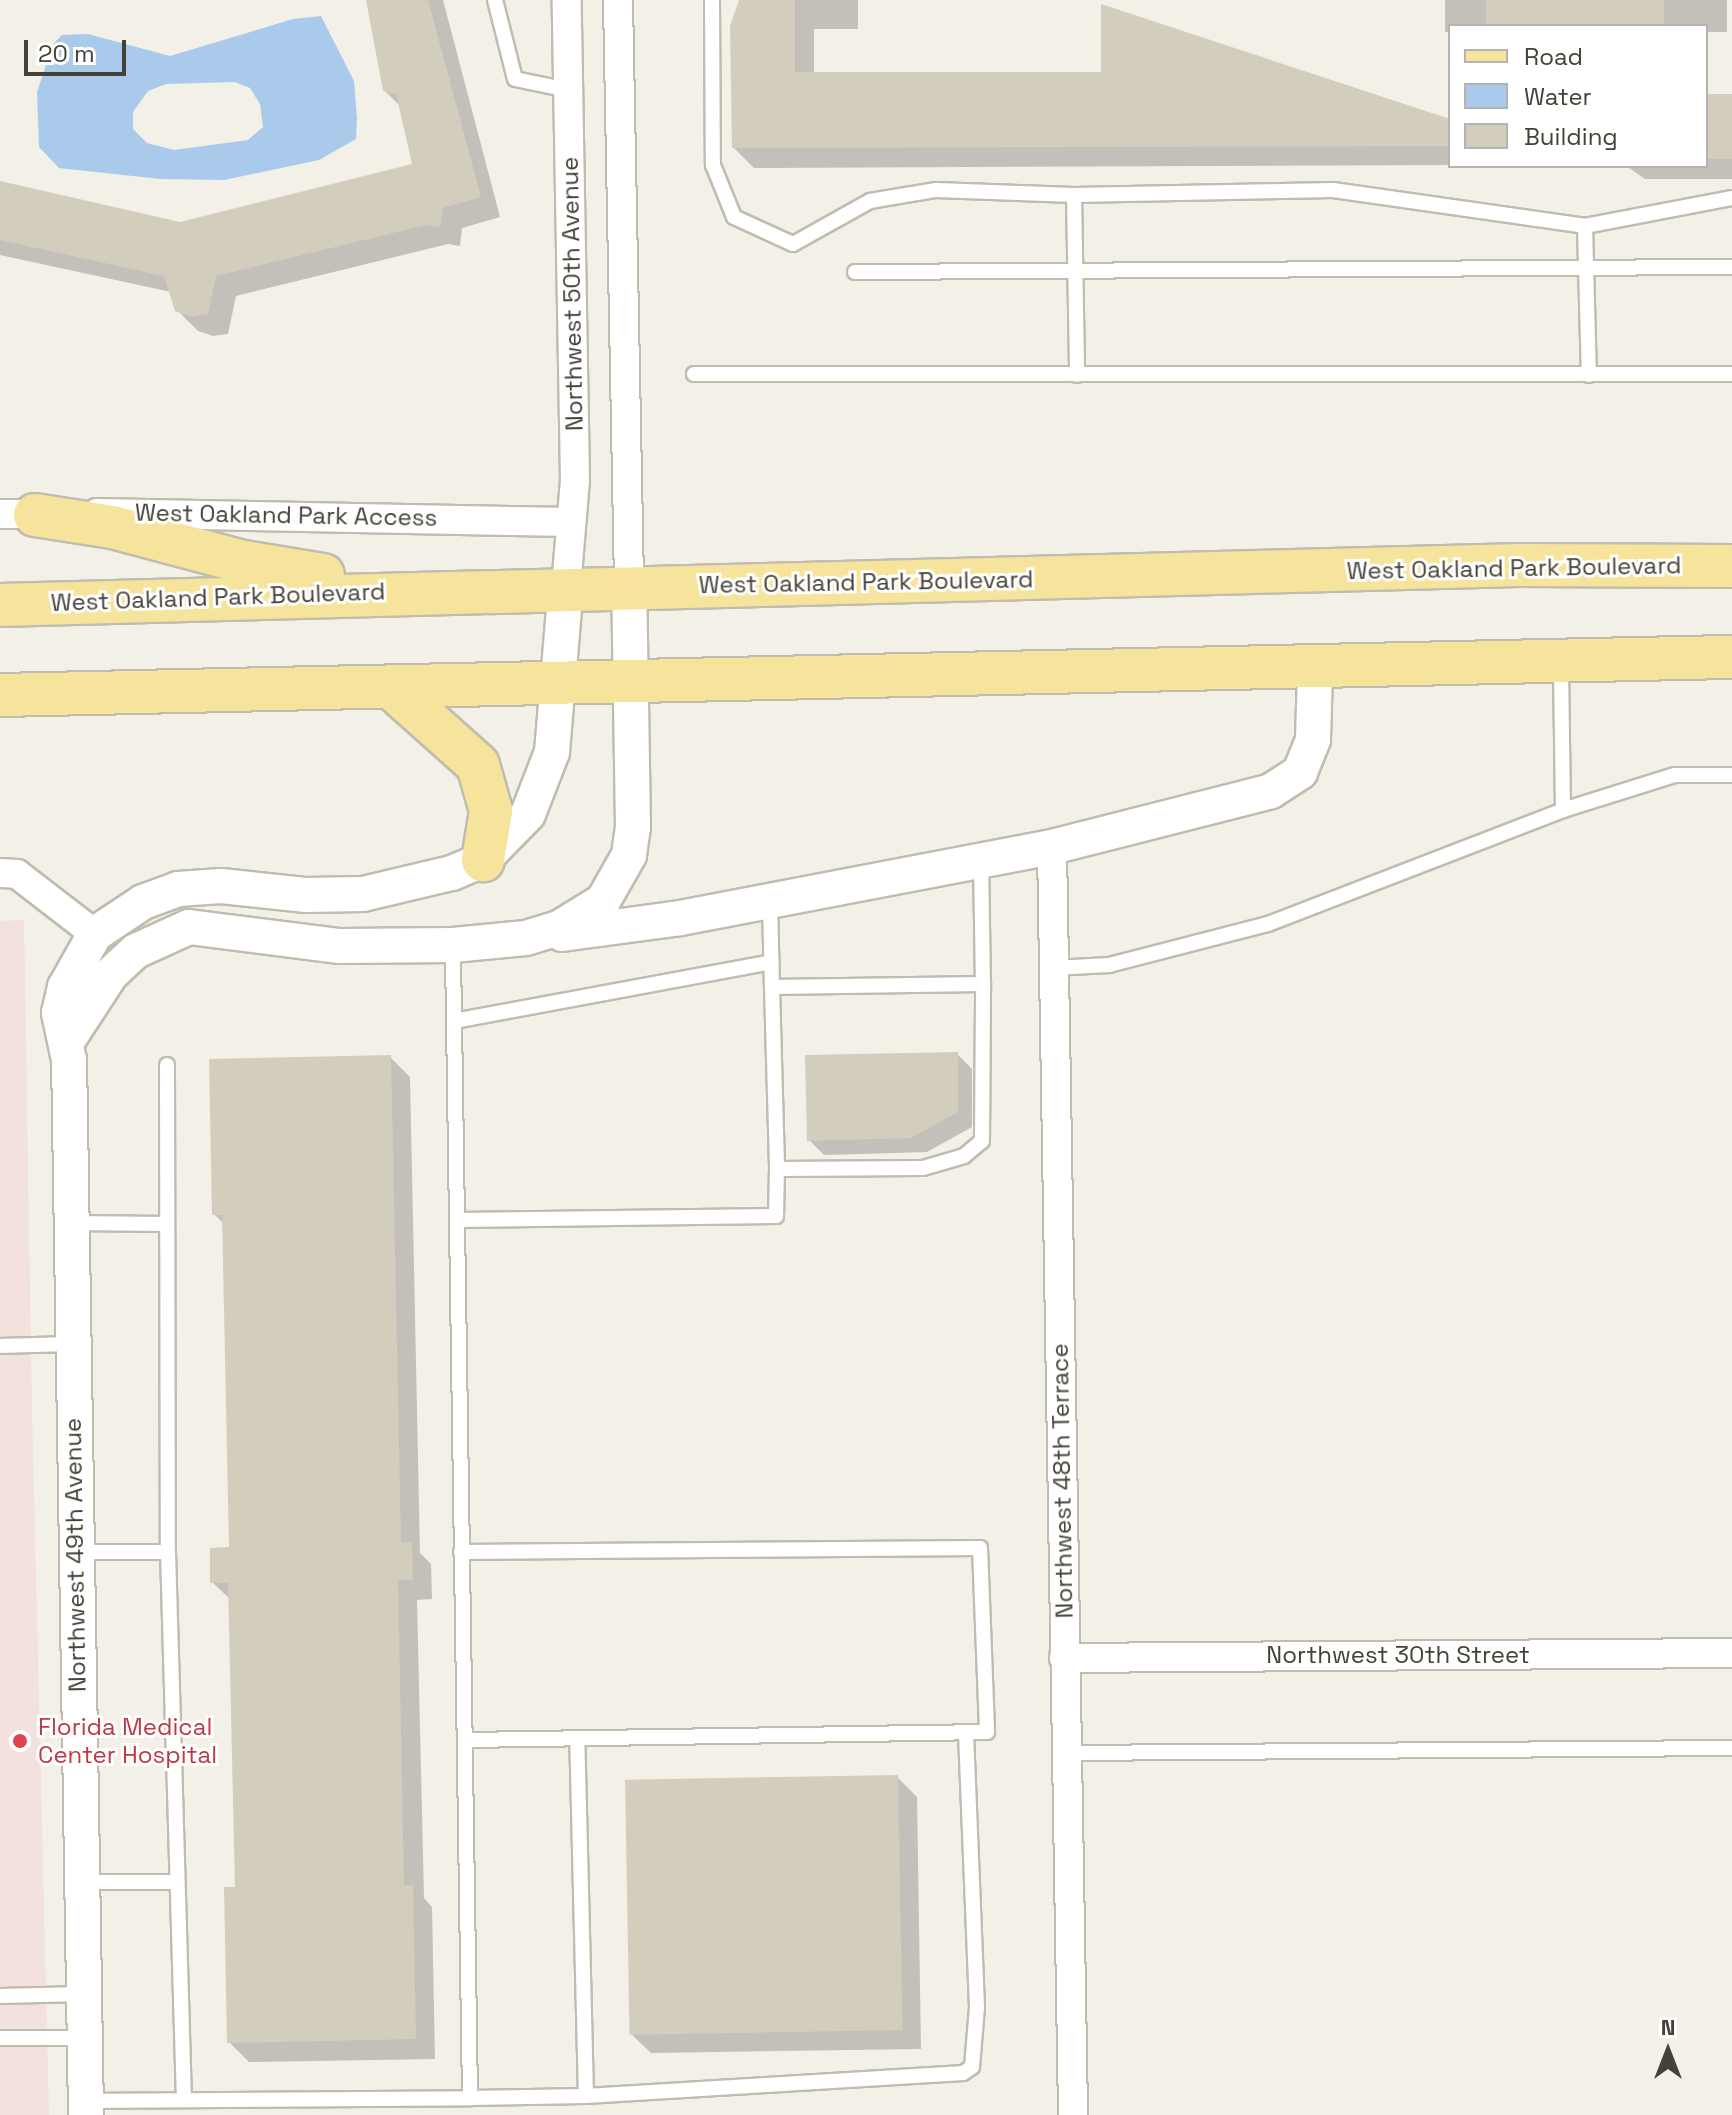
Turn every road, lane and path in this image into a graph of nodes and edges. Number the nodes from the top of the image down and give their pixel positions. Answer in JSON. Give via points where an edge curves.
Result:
{"nodes":[{"id":1,"x":495,"y":0,"type":"edge"},
{"id":2,"x":567,"y":0,"type":"edge"},
{"id":3,"x":618,"y":0,"type":"edge"},
{"id":4,"x":712,"y":0,"type":"edge"},
{"id":5,"x":568,"y":90,"type":"junction"},
{"id":6,"x":1074,"y":195,"type":"junction"},
{"id":7,"x":1732,"y":198,"type":"edge"},
{"id":8,"x":1585,"y":226,"type":"junction"},
{"id":9,"x":1732,"y":267,"type":"edge"},
{"id":10,"x":1586,"y":268,"type":"junction"},
{"id":11,"x":1076,"y":271,"type":"junction"},
{"id":12,"x":855,"y":272,"type":"dead end"},
{"id":13,"x":694,"y":374,"type":"dead end"},
{"id":14,"x":1732,"y":374,"type":"edge"},
{"id":15,"x":1077,"y":375,"type":"junction"},
{"id":16,"x":1589,"y":375,"type":"junction"},
{"id":17,"x":18,"y":515,"type":"edge"},
{"id":18,"x":571,"y":522,"type":"junction"},
{"id":19,"x":1732,"y":566,"type":"edge"},
{"id":20,"x":629,"y":586,"type":"junction"},
{"id":21,"x":566,"y":587,"type":"junction"},
{"id":22,"x":411,"y":590,"type":"junction"},
{"id":23,"x":0,"y":605,"type":"edge"},
{"id":24,"x":1732,"y":657,"type":"edge"},
{"id":25,"x":1561,"y":662,"type":"junction"},
{"id":26,"x":1315,"y":670,"type":"junction"},
{"id":27,"x":631,"y":682,"type":"junction"},
{"id":28,"x":558,"y":685,"type":"junction"},
{"id":29,"x":392,"y":688,"type":"junction"},
{"id":30,"x":0,"y":695,"type":"edge"},
{"id":31,"x":1732,"y":775,"type":"edge"},
{"id":32,"x":1563,"y":810,"type":"junction"},
{"id":33,"x":1052,"y":847,"type":"junction"},
{"id":34,"x":483,"y":860,"type":"junction"},
{"id":35,"x":981,"y":860,"type":"junction"},
{"id":36,"x":0,"y":873,"type":"edge"},
{"id":37,"x":770,"y":901,"type":"junction"},
{"id":38,"x":95,"y":934,"type":"junction"},
{"id":39,"x":526,"y":938,"type":"junction"},
{"id":40,"x":453,"y":945,"type":"junction"},
{"id":41,"x":772,"y":962,"type":"junction"},
{"id":42,"x":1054,"y":968,"type":"junction"},
{"id":43,"x":983,"y":984,"type":"junction"},
{"id":44,"x":772,"y":987,"type":"junction"},
{"id":45,"x":454,"y":1021,"type":"junction"},
{"id":46,"x":66,"y":1043,"type":"junction"},
{"id":47,"x":167,"y":1065,"type":"dead end"},
{"id":48,"x":777,"y":1169,"type":"junction"},
{"id":49,"x":457,"y":1220,"type":"junction"},
{"id":50,"x":71,"y":1223,"type":"junction"},
{"id":51,"x":167,"y":1224,"type":"junction"},
{"id":52,"x":73,"y":1344,"type":"junction"},
{"id":53,"x":0,"y":1346,"type":"edge"},
{"id":54,"x":73,"y":1552,"type":"junction"},
{"id":55,"x":168,"y":1552,"type":"junction"},
{"id":56,"x":461,"y":1552,"type":"junction"},
{"id":57,"x":1732,"y":1653,"type":"edge"},
{"id":58,"x":1064,"y":1658,"type":"junction"},
{"id":59,"x":966,"y":1736,"type":"junction"},
{"id":60,"x":577,"y":1738,"type":"junction"},
{"id":61,"x":465,"y":1740,"type":"junction"},
{"id":62,"x":1732,"y":1748,"type":"edge"},
{"id":63,"x":1066,"y":1753,"type":"junction"},
{"id":64,"x":81,"y":1882,"type":"junction"},
{"id":65,"x":175,"y":1882,"type":"junction"},
{"id":66,"x":83,"y":1994,"type":"junction"},
{"id":67,"x":0,"y":1996,"type":"edge"},
{"id":68,"x":0,"y":2038,"type":"edge"},
{"id":69,"x":85,"y":2038,"type":"junction"},
{"id":70,"x":586,"y":2096,"type":"junction"},
{"id":71,"x":470,"y":2098,"type":"junction"},
{"id":72,"x":184,"y":2100,"type":"junction"},
{"id":73,"x":86,"y":2108,"type":"edge"},
{"id":74,"x":1073,"y":2115,"type":"edge"}],
"edges":[{"from":1,"to":5,"type":"lane","via":[[515,79]]},
{"from":2,"to":5,"type":"street","name":"Northwest 50th Avenue"},
{"from":3,"to":20,"type":"street"},
{"from":4,"to":6,"type":"lane","via":[[713,165],[734,217],[793,244],[870,201],[936,190]]},
{"from":5,"to":18,"type":"street","name":"Northwest 50th Avenue"},
{"from":6,"to":8,"type":"lane","via":[[1333,190]]},
{"from":6,"to":11,"type":"lane"},
{"from":7,"to":8,"type":"lane"},
{"from":8,"to":10,"type":"lane"},
{"from":9,"to":10,"type":"lane"},
{"from":10,"to":11,"type":"lane"},
{"from":10,"to":16,"type":"lane"},
{"from":11,"to":12,"type":"lane"},
{"from":11,"to":15,"type":"lane"},
{"from":13,"to":15,"type":"lane"},
{"from":14,"to":16,"type":"lane"},
{"from":15,"to":16,"type":"lane"},
{"from":17,"to":18,"type":"street","name":"West Oakland Park Access","via":[[157,510]]},
{"from":17,"to":22,"type":"main road","via":[[112,527],[244,562]]},
{"from":18,"to":21,"type":"street","name":"Northwest 50th Avenue"},
{"from":19,"to":20,"type":"main road","name":"West Oakland Park Boulevard","via":[[1519,565]]},
{"from":20,"to":21,"type":"main road","name":"West Oakland Park Boulevard"},
{"from":20,"to":27,"type":"street"},
{"from":21,"to":22,"type":"main road","name":"West Oakland Park Boulevard"},
{"from":21,"to":28,"type":"street","name":"Northwest 49th Avenue"},
{"from":22,"to":23,"type":"main road","name":"West Oakland Park Boulevard"},
{"from":24,"to":25,"type":"main road"},
{"from":25,"to":26,"type":"main road"},
{"from":25,"to":32,"type":"lane"},
{"from":26,"to":27,"type":"main road"},
{"from":26,"to":33,"type":"street","via":[[1316,730],[1300,772],[1271,791]]},
{"from":27,"to":28,"type":"main road"},
{"from":27,"to":39,"type":"street","via":[[635,801],[629,855],[603,901],[559,928]]},
{"from":28,"to":29,"type":"main road"},
{"from":28,"to":34,"type":"street","name":"Northwest 49th Avenue","via":[[552,752],[528,814]]},
{"from":29,"to":30,"type":"main road"},
{"from":29,"to":34,"type":"main road","via":[[478,765],[491,811]]},
{"from":31,"to":32,"type":"lane","via":[[1675,775]]},
{"from":32,"to":42,"type":"lane","via":[[1268,924],[1109,965]]},
{"from":33,"to":35,"type":"street"},
{"from":33,"to":42,"type":"street","name":"Northwest 48th Terrace"},
{"from":34,"to":38,"type":"street","name":"Northwest 49th Avenue","via":[[424,881],[363,894],[221,886],[178,889],[143,902]]},
{"from":35,"to":37,"type":"street"},
{"from":35,"to":43,"type":"lane"},
{"from":36,"to":38,"type":"street","via":[[17,874]]},
{"from":37,"to":39,"type":"street"},
{"from":37,"to":41,"type":"lane"},
{"from":38,"to":46,"type":"street","name":"Northwest 49th Avenue","via":[[65,987],[59,1013]]},
{"from":39,"to":40,"type":"street"},
{"from":40,"to":45,"type":"lane"},
{"from":40,"to":46,"type":"street","via":[[340,946],[189,927],[136,951],[111,974]]},
{"from":41,"to":44,"type":"lane"},
{"from":41,"to":45,"type":"lane"},
{"from":42,"to":58,"type":"street","name":"Northwest 48th Terrace"},
{"from":43,"to":44,"type":"lane"},
{"from":43,"to":48,"type":"lane","via":[[982,1141],[964,1156],[923,1168]]},
{"from":44,"to":48,"type":"lane"},
{"from":45,"to":49,"type":"lane"},
{"from":46,"to":50,"type":"street","name":"Northwest 49th Avenue"},
{"from":47,"to":51,"type":"lane"},
{"from":48,"to":49,"type":"lane","via":[[776,1216]]},
{"from":49,"to":56,"type":"lane"},
{"from":50,"to":51,"type":"lane"},
{"from":50,"to":52,"type":"street","name":"Northwest 49th Avenue"},
{"from":51,"to":55,"type":"lane"},
{"from":52,"to":53,"type":"lane"},
{"from":52,"to":54,"type":"street","name":"Northwest 49th Avenue"},
{"from":54,"to":55,"type":"lane"},
{"from":54,"to":64,"type":"street","name":"Northwest 49th Avenue"},
{"from":55,"to":65,"type":"lane"},
{"from":56,"to":59,"type":"lane","via":[[980,1548],[987,1732]]},
{"from":56,"to":61,"type":"lane"},
{"from":57,"to":58,"type":"street","name":"Northwest 30th Street"},
{"from":58,"to":63,"type":"street","name":"Northwest 48th Terrace"},
{"from":59,"to":60,"type":"lane"},
{"from":59,"to":70,"type":"lane","via":[[977,2007],[972,2067],[963,2073]]},
{"from":60,"to":61,"type":"lane"},
{"from":60,"to":70,"type":"lane"},
{"from":61,"to":71,"type":"lane"},
{"from":62,"to":63,"type":"lane"},
{"from":63,"to":74,"type":"street","name":"Northwest 48th Terrace"},
{"from":64,"to":65,"type":"lane"},
{"from":64,"to":66,"type":"street","name":"Northwest 49th Avenue"},
{"from":65,"to":72,"type":"lane"},
{"from":66,"to":67,"type":"lane"},
{"from":66,"to":69,"type":"street","name":"Northwest 49th Avenue"},
{"from":68,"to":69,"type":"lane"},
{"from":69,"to":73,"type":"street","name":"Northwest 49th Avenue"},
{"from":70,"to":71,"type":"lane"},
{"from":71,"to":72,"type":"lane"},
{"from":72,"to":73,"type":"lane"}]}
